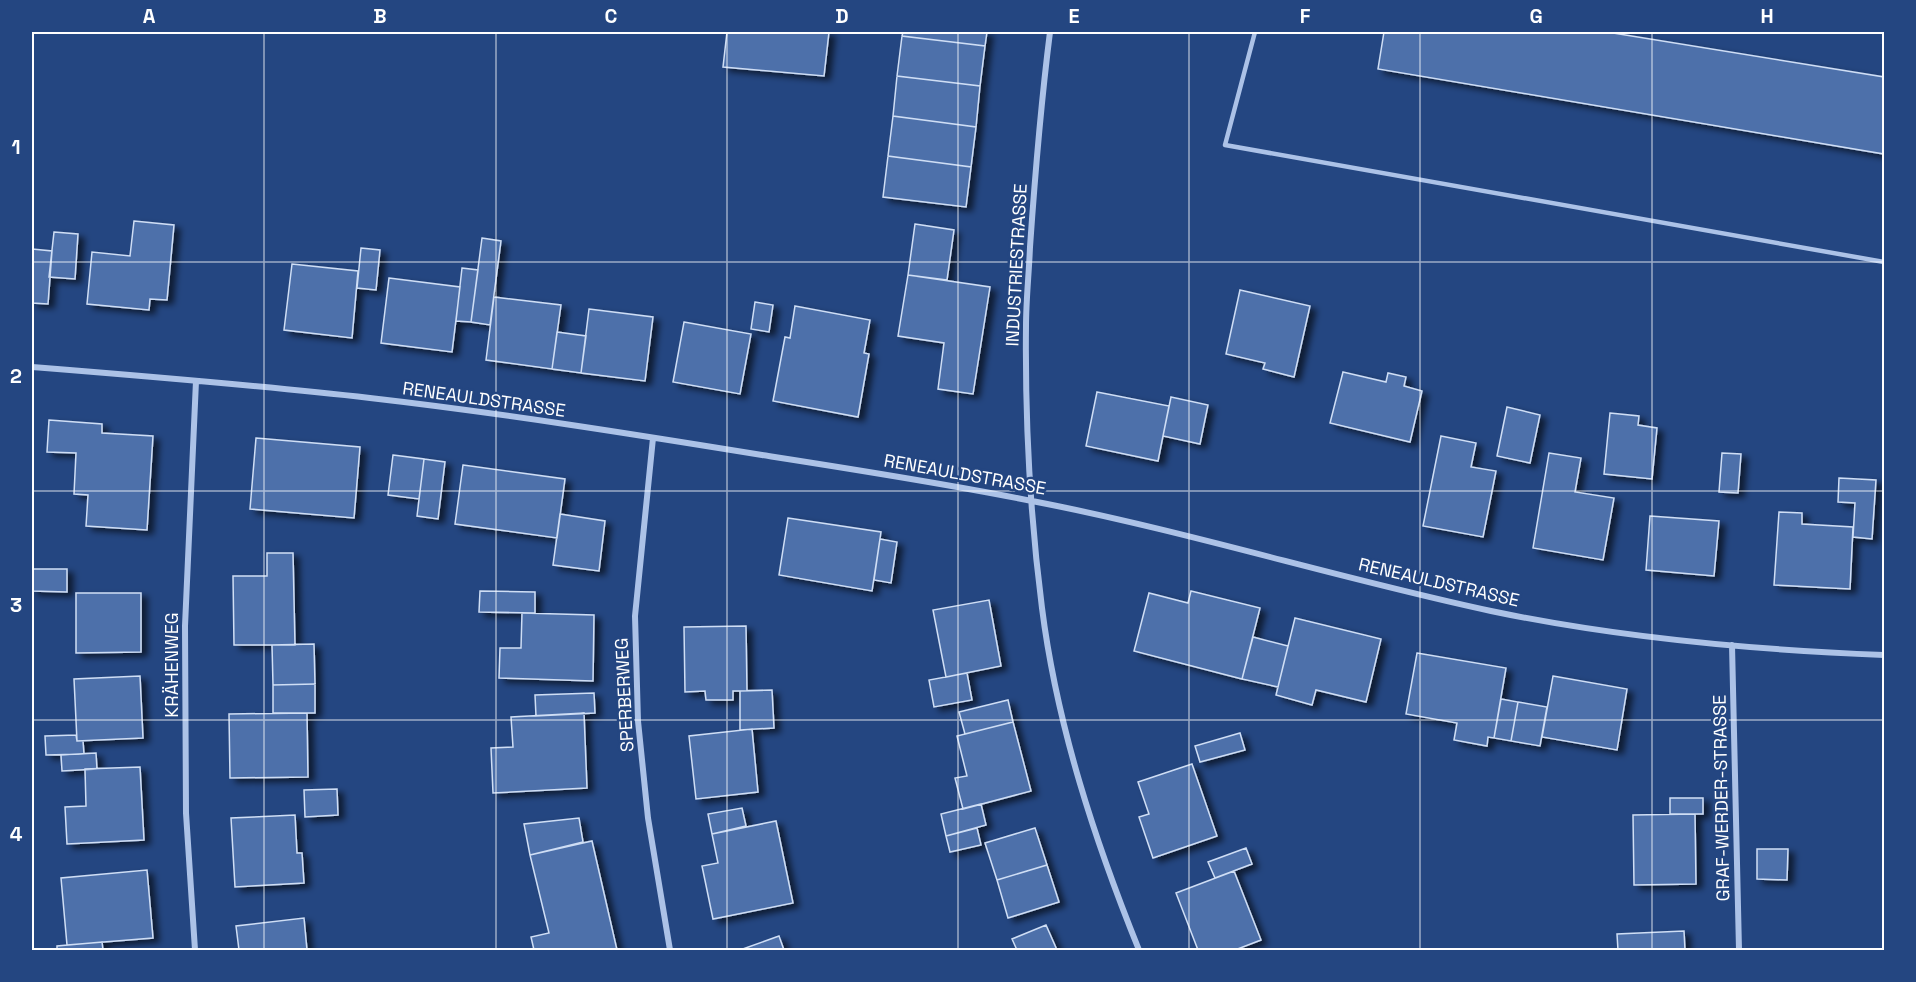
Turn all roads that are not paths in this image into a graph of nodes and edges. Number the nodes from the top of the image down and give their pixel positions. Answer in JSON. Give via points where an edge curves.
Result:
{"nodes":[{"id":1,"x":1050,"y":32,"type":"edge"},
{"id":2,"x":1255,"y":32,"type":"edge"},
{"id":3,"x":1884,"y":262,"type":"edge"},
{"id":4,"x":32,"y":367,"type":"edge"},
{"id":5,"x":196,"y":381,"type":"junction"},
{"id":6,"x":653,"y":438,"type":"junction"},
{"id":7,"x":1032,"y":501,"type":"junction"},
{"id":8,"x":1732,"y":645,"type":"junction"},
{"id":9,"x":1884,"y":655,"type":"edge"},
{"id":10,"x":195,"y":951,"type":"edge"},
{"id":11,"x":670,"y":951,"type":"edge"},
{"id":12,"x":1139,"y":951,"type":"edge"},
{"id":13,"x":1739,"y":951,"type":"edge"}],
"edges":[{"from":1,"to":7,"type":"street","name":"INDUSTRIESTRASSE","via":[[1036,147],[1026,325]]},
{"from":2,"to":3,"type":"lane","via":[[1225,145]]},
{"from":4,"to":5,"type":"street","name":"RENEAULDSTRASSE"},
{"from":5,"to":6,"type":"street","name":"RENEAULDSTRASSE","via":[[372,398]]},
{"from":5,"to":10,"type":"street","name":"KRÄHENWEG","via":[[185,626],[186,813]]},
{"from":6,"to":7,"type":"street","name":"RENEAULDSTRASSE"},
{"from":6,"to":11,"type":"street","name":"SPERBERWEG","via":[[635,616],[638,721],[648,818]]},
{"from":7,"to":8,"type":"street","name":"RENEAULDSTRASSE","via":[[1156,527],[1494,611],[1610,631]]},
{"from":7,"to":12,"type":"street","name":"INDUSTRIESTRASSE","via":[[1042,609],[1058,697],[1085,804]]},
{"from":8,"to":9,"type":"street","name":"RENEAULDSTRASSE"},
{"from":8,"to":13,"type":"street","name":"GRAF-WERDER-STRASSE"}]}
